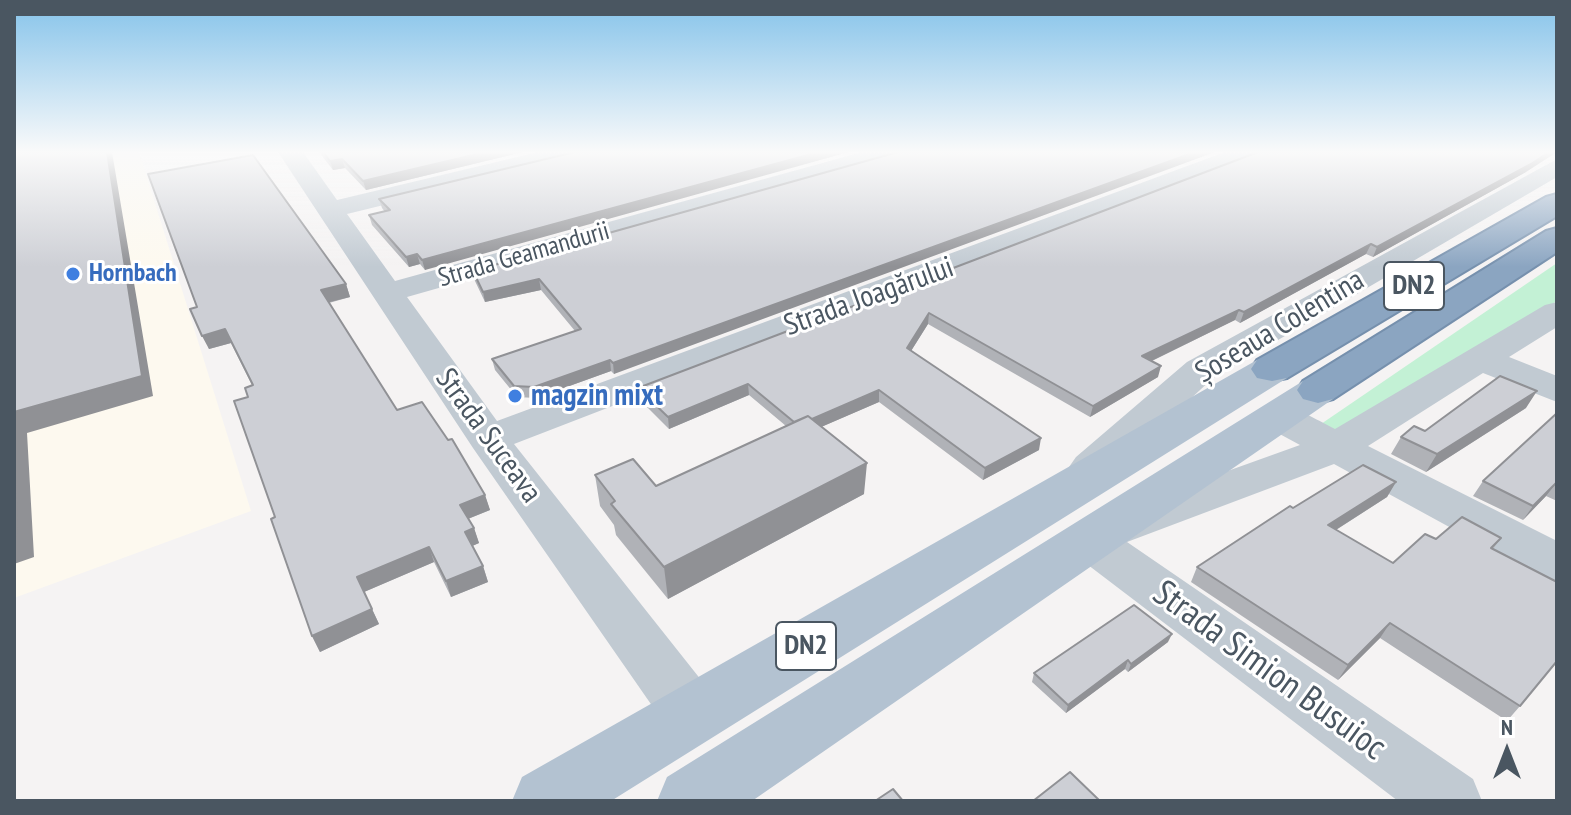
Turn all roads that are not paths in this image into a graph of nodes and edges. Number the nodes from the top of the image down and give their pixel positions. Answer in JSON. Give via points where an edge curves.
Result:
{"nodes":[{"id":1,"x":315,"y":190,"type":"edge"},
{"id":2,"x":412,"y":190,"type":"edge"},
{"id":3,"x":757,"y":190,"type":"edge"},
{"id":4,"x":1147,"y":190,"type":"edge"},
{"id":5,"x":1516,"y":190,"type":"edge"},
{"id":6,"x":1557,"y":203,"type":"edge"},
{"id":7,"x":328,"y":210,"type":"junction"},
{"id":8,"x":1557,"y":238,"type":"edge"},
{"id":9,"x":387,"y":293,"type":"junction"},
{"id":10,"x":1557,"y":312,"type":"edge"},
{"id":11,"x":1481,"y":359,"type":"junction"},
{"id":12,"x":1272,"y":369,"type":"joint"},
{"id":13,"x":1318,"y":390,"type":"joint"},
{"id":14,"x":1557,"y":390,"type":"edge"},
{"id":15,"x":1277,"y":416,"type":"junction"},
{"id":16,"x":488,"y":439,"type":"junction"},
{"id":17,"x":1334,"y":448,"type":"junction"},
{"id":18,"x":1076,"y":515,"type":"junction"},
{"id":19,"x":1557,"y":563,"type":"edge"},
{"id":20,"x":692,"y":714,"type":"junction"},
{"id":21,"x":547,"y":801,"type":"edge"},
{"id":22,"x":692,"y":801,"type":"edge"},
{"id":23,"x":1450,"y":801,"type":"edge"}],
"edges":[{"from":1,"to":7,"type":"street","name":"Strada Suceava"},
{"from":2,"to":7,"type":"street"},
{"from":3,"to":9,"type":"street","name":"Strada Geamandurii"},
{"from":4,"to":16,"type":"street","name":"Strada Joagărului"},
{"from":5,"to":18,"type":"street","name":"Șoseaua Colentina","via":[[1200,370]]},
{"from":6,"to":12,"type":"highway","number":"DN2"},
{"from":7,"to":9,"type":"street","name":"Strada Suceava"},
{"from":8,"to":13,"type":"highway","number":"DN2"},
{"from":9,"to":16,"type":"street","name":"Strada Suceava"},
{"from":10,"to":11,"type":"street","name":"Șoseaua Colentina"},
{"from":11,"to":14,"type":"street"},
{"from":11,"to":17,"type":"street","name":"Șoseaua Colentina"},
{"from":12,"to":18,"type":"main road","name":"Șoseaua Colentina","number":"DN2"},
{"from":13,"to":15,"type":"main road","name":"Șoseaua Colentina","number":"DN2"},
{"from":15,"to":17,"type":"street"},
{"from":15,"to":18,"type":"main road","name":"Șoseaua Colentina","number":"DN2"},
{"from":16,"to":20,"type":"street","name":"Strada Suceava"},
{"from":17,"to":18,"type":"street","name":"Șoseaua Colentina"},
{"from":17,"to":19,"type":"street"},
{"from":18,"to":20,"type":"main road","name":"Șoseaua Colentina","number":"DN2"},
{"from":18,"to":22,"type":"main road","name":"Șoseaua Colentina","number":"DN2"},
{"from":18,"to":23,"type":"street","name":"Strada Simion Busuioc"},
{"from":20,"to":21,"type":"main road","name":"Șoseaua Colentina","number":"DN2"}]}
